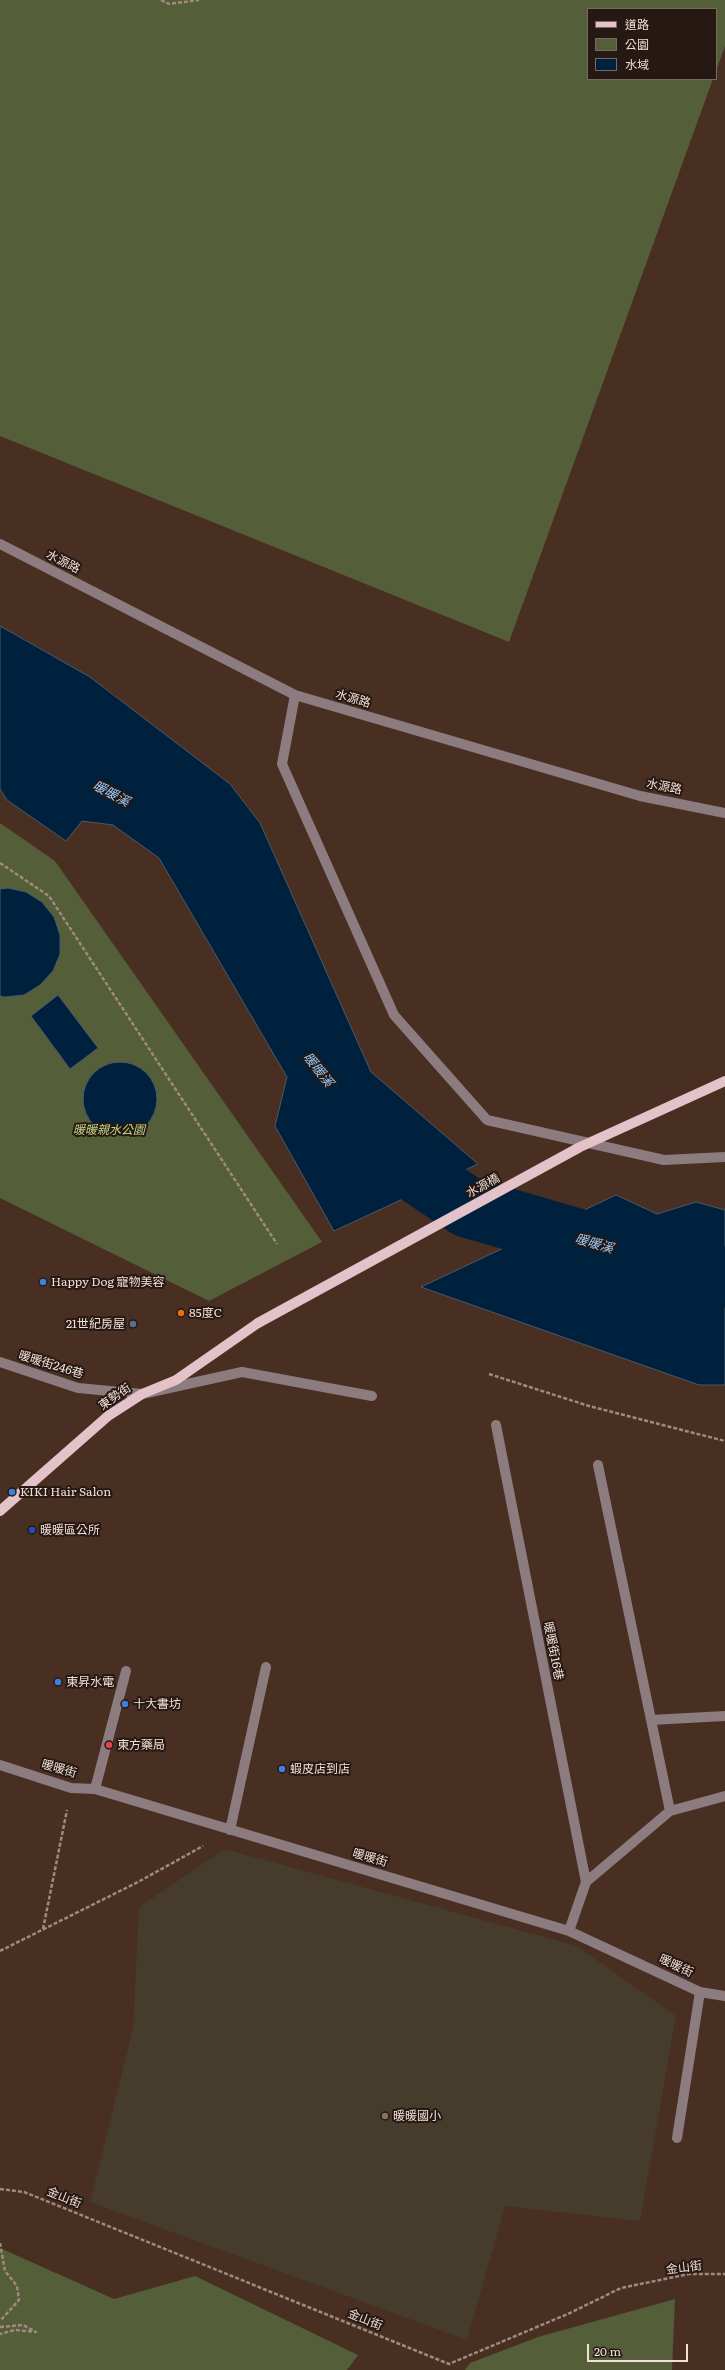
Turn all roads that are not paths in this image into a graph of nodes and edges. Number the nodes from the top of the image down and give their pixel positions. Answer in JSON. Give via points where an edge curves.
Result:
{"nodes":[{"id":1,"x":0,"y":544,"type":"edge"},
{"id":2,"x":295,"y":695,"type":"junction"},
{"id":3,"x":725,"y":813,"type":"edge"},
{"id":4,"x":725,"y":1081,"type":"edge"},
{"id":5,"x":725,"y":1157,"type":"edge"},
{"id":6,"x":258,"y":1323,"type":"joint"},
{"id":7,"x":0,"y":1362,"type":"edge"},
{"id":8,"x":142,"y":1394,"type":"junction"},
{"id":9,"x":372,"y":1396,"type":"dead end"},
{"id":10,"x":496,"y":1425,"type":"dead end"},
{"id":11,"x":598,"y":1465,"type":"dead end"},
{"id":12,"x":0,"y":1511,"type":"edge"},
{"id":13,"x":266,"y":1667,"type":"dead end"},
{"id":14,"x":126,"y":1671,"type":"dead end"},
{"id":15,"x":725,"y":1716,"type":"edge"},
{"id":16,"x":651,"y":1720,"type":"junction"},
{"id":17,"x":0,"y":1765,"type":"edge"},
{"id":18,"x":96,"y":1789,"type":"junction"},
{"id":19,"x":725,"y":1796,"type":"edge"},
{"id":20,"x":670,"y":1811,"type":"junction"},
{"id":21,"x":230,"y":1830,"type":"junction"},
{"id":22,"x":586,"y":1882,"type":"junction"},
{"id":23,"x":569,"y":1931,"type":"junction"},
{"id":24,"x":700,"y":1992,"type":"junction"},
{"id":25,"x":725,"y":1996,"type":"edge"},
{"id":26,"x":677,"y":2138,"type":"dead end"}],
"edges":[{"from":1,"to":2,"type":"street","name":"水源路"},
{"from":2,"to":3,"type":"street","name":"水源路","via":[[640,796]]},
{"from":2,"to":5,"type":"street","via":[[282,764],[394,1015],[487,1120],[664,1160]]},
{"from":4,"to":6,"type":"main road","name":"水源橋","bridge":true,"via":[[580,1147]]},
{"from":6,"to":8,"type":"main road","name":"東勢街","via":[[176,1380]]},
{"from":7,"to":8,"type":"street","name":"暖暖街246巷","via":[[78,1388]]},
{"from":8,"to":9,"type":"street","name":"暖暖街246巷","via":[[242,1372]]},
{"from":8,"to":12,"type":"main road","name":"東勢街","via":[[108,1416]]},
{"from":10,"to":22,"type":"street","name":"暖暖街16巷"},
{"from":11,"to":16,"type":"street"},
{"from":13,"to":21,"type":"street"},
{"from":14,"to":18,"type":"street"},
{"from":15,"to":16,"type":"street"},
{"from":16,"to":20,"type":"street"},
{"from":17,"to":18,"type":"street","name":"暖暖街","via":[[71,1788]]},
{"from":18,"to":21,"type":"street","name":"暖暖街"},
{"from":19,"to":20,"type":"street"},
{"from":20,"to":22,"type":"street"},
{"from":21,"to":23,"type":"street","name":"暖暖街"},
{"from":22,"to":23,"type":"street"},
{"from":23,"to":24,"type":"street","name":"暖暖街"},
{"from":24,"to":25,"type":"street","name":"暖暖街"},
{"from":24,"to":26,"type":"street"}]}
